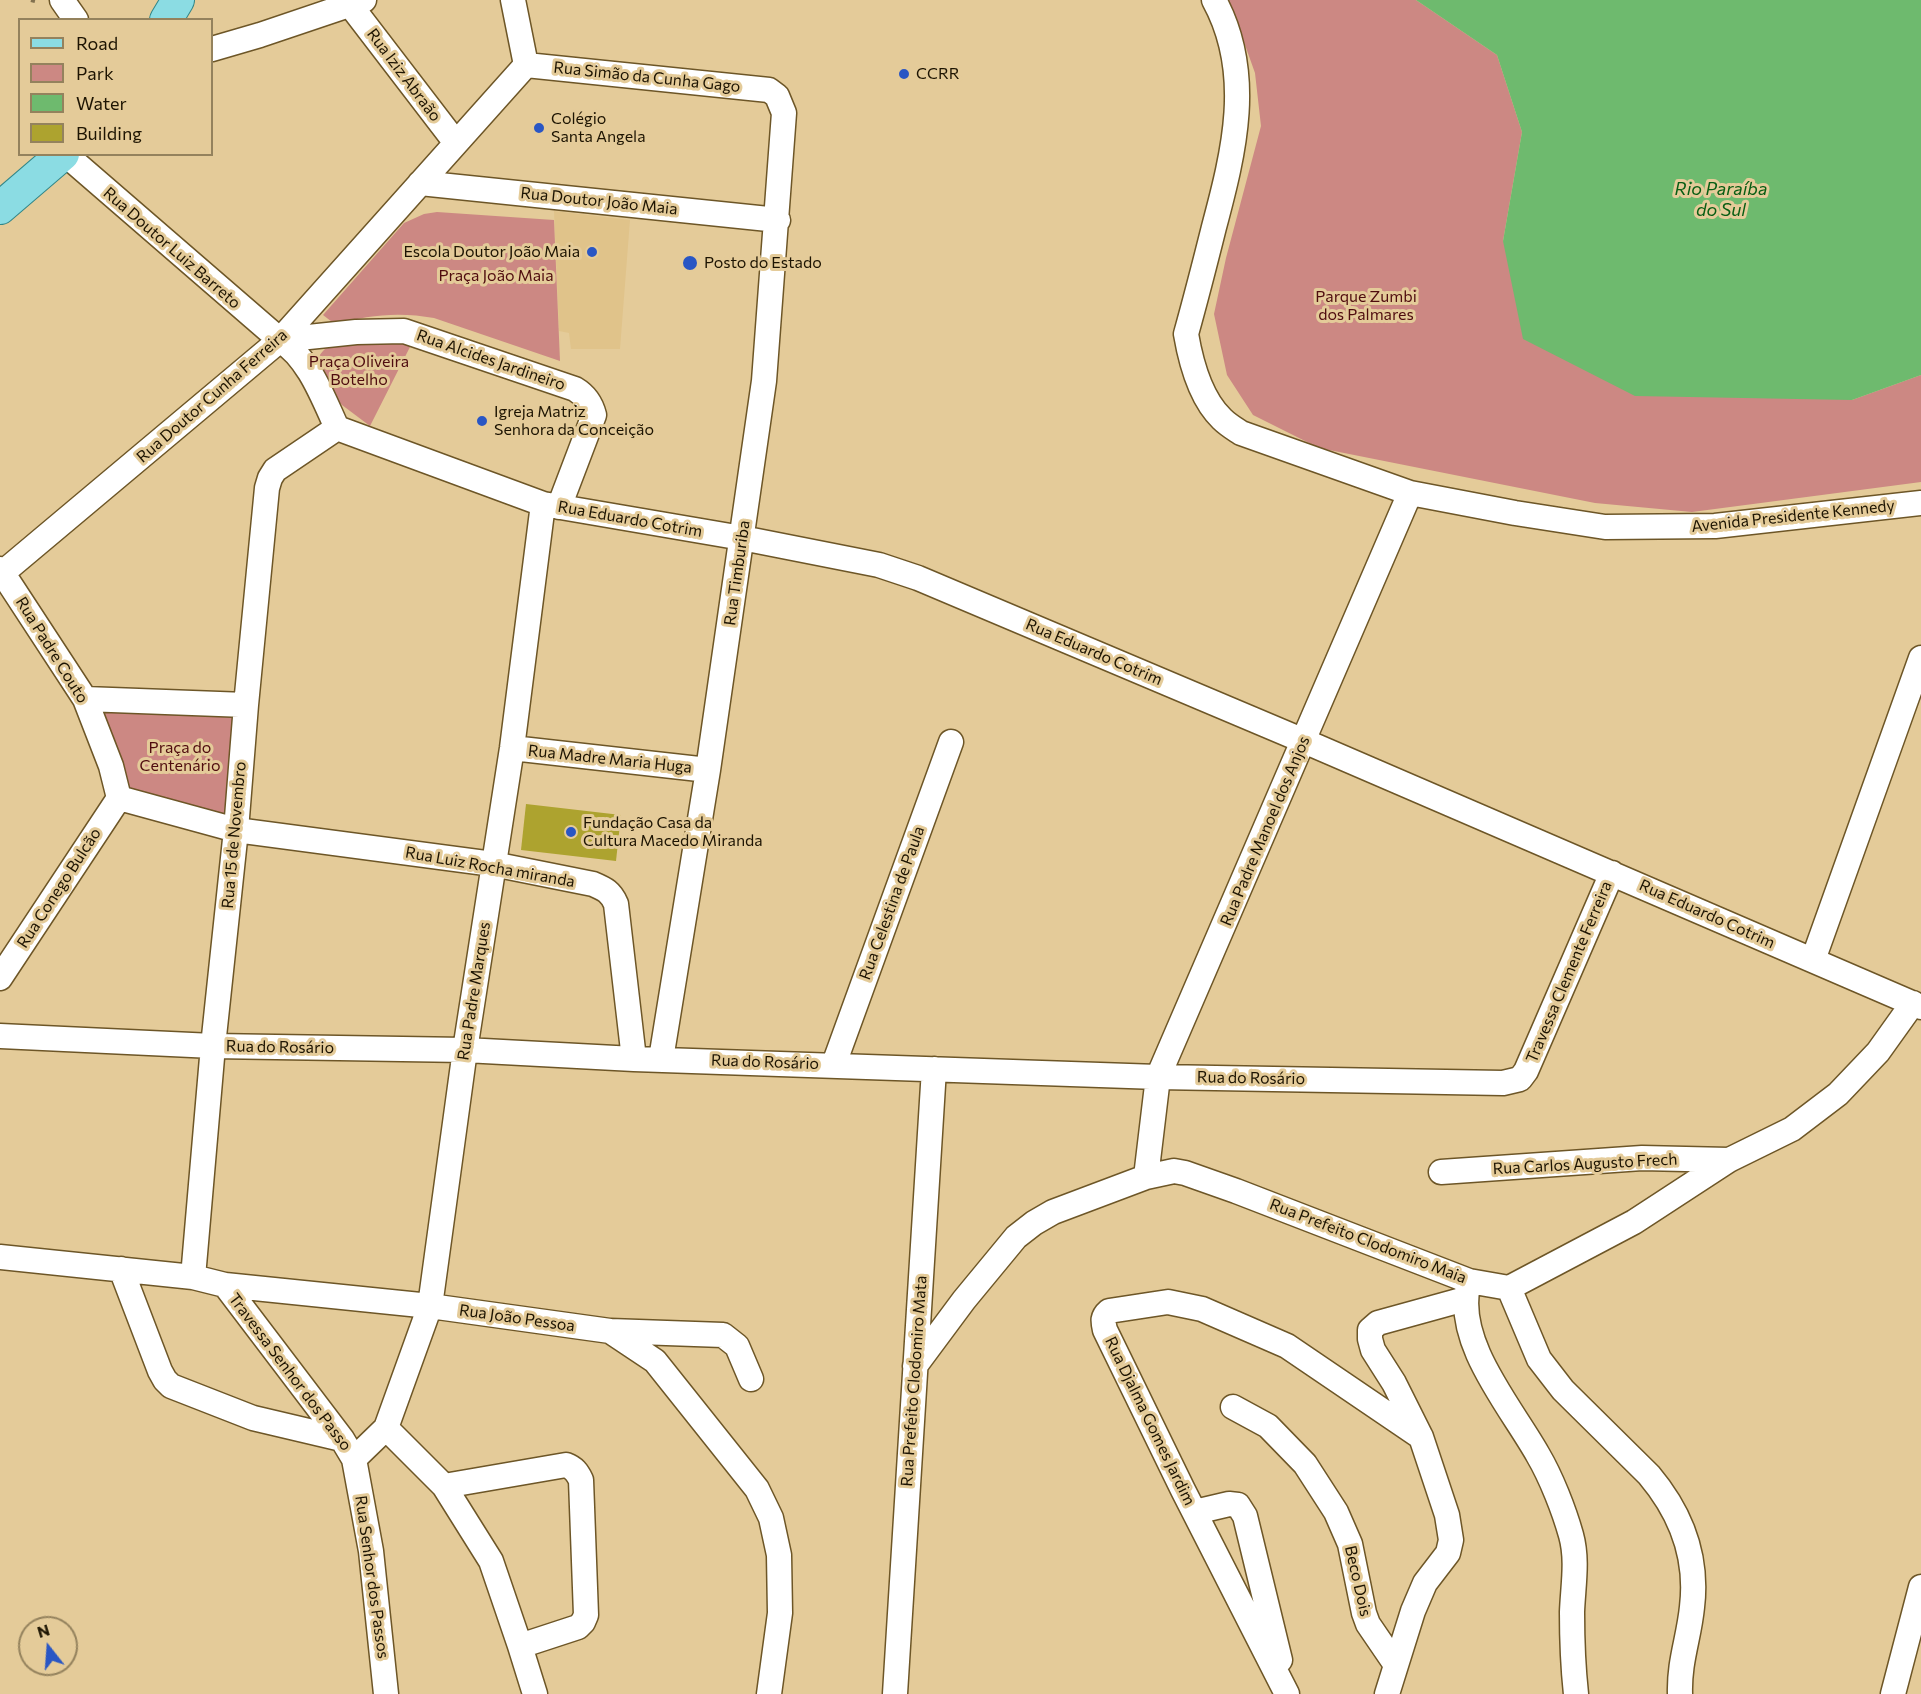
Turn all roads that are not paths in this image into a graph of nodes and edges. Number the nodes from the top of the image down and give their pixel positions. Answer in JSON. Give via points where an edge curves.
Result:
{"nodes":[{"id":1,"x":62,"y":0,"type":"edge"},
{"id":2,"x":178,"y":0,"type":"edge"},
{"id":3,"x":513,"y":0,"type":"edge"},
{"id":4,"x":1214,"y":0,"type":"edge"},
{"id":5,"x":351,"y":2,"type":"edge"},
{"id":6,"x":75,"y":18,"type":"edge"},
{"id":7,"x":167,"y":18,"type":"edge"},
{"id":8,"x":213,"y":49,"type":"edge"},
{"id":9,"x":526,"y":65,"type":"junction"},
{"id":10,"x":769,"y":90,"type":"joint"},
{"id":11,"x":456,"y":143,"type":"junction"},
{"id":12,"x":29,"y":156,"type":"edge"},
{"id":13,"x":62,"y":156,"type":"edge"},
{"id":14,"x":66,"y":156,"type":"edge"},
{"id":15,"x":0,"y":182,"type":"edge"},
{"id":16,"x":420,"y":183,"type":"junction"},
{"id":17,"x":0,"y":208,"type":"edge"},
{"id":18,"x":777,"y":220,"type":"junction"},
{"id":19,"x":280,"y":340,"type":"junction"},
{"id":20,"x":589,"y":402,"type":"joint"},
{"id":21,"x":337,"y":428,"type":"junction"},
{"id":22,"x":1410,"y":493,"type":"junction"},
{"id":23,"x":1921,"y":503,"type":"edge"},
{"id":24,"x":551,"y":505,"type":"junction"},
{"id":25,"x":742,"y":538,"type":"junction"},
{"id":26,"x":1,"y":572,"type":"edge"},
{"id":27,"x":1921,"y":658,"type":"edge"},
{"id":28,"x":85,"y":699,"type":"junction"},
{"id":29,"x":246,"y":705,"type":"junction"},
{"id":30,"x":1304,"y":741,"type":"junction"},
{"id":31,"x":951,"y":742,"type":"dead end"},
{"id":32,"x":512,"y":748,"type":"junction"},
{"id":33,"x":708,"y":770,"type":"junction"},
{"id":34,"x":119,"y":798,"type":"junction"},
{"id":35,"x":236,"y":830,"type":"junction"},
{"id":36,"x":493,"y":864,"type":"junction"},
{"id":37,"x":1612,"y":873,"type":"junction"},
{"id":38,"x":1813,"y":960,"type":"junction"},
{"id":39,"x":0,"y":978,"type":"edge"},
{"id":40,"x":1917,"y":1005,"type":"edge"},
{"id":41,"x":0,"y":1036,"type":"edge"},
{"id":42,"x":213,"y":1046,"type":"junction"},
{"id":43,"x":465,"y":1050,"type":"junction"},
{"id":44,"x":634,"y":1059,"type":"junction"},
{"id":45,"x":661,"y":1059,"type":"junction"},
{"id":46,"x":834,"y":1064,"type":"junction"},
{"id":47,"x":934,"y":1069,"type":"junction"},
{"id":48,"x":1526,"y":1071,"type":"joint"},
{"id":49,"x":1158,"y":1077,"type":"junction"},
{"id":50,"x":1729,"y":1160,"type":"junction"},
{"id":51,"x":1441,"y":1172,"type":"dead end"},
{"id":52,"x":1146,"y":1177,"type":"junction"},
{"id":53,"x":0,"y":1257,"type":"edge"},
{"id":54,"x":121,"y":1269,"type":"junction"},
{"id":55,"x":193,"y":1276,"type":"junction"},
{"id":56,"x":225,"y":1285,"type":"junction"},
{"id":57,"x":1509,"y":1288,"type":"junction"},
{"id":58,"x":1467,"y":1290,"type":"junction"},
{"id":59,"x":430,"y":1306,"type":"junction"},
{"id":60,"x":610,"y":1331,"type":"junction"},
{"id":61,"x":915,"y":1366,"type":"junction"},
{"id":62,"x":751,"y":1379,"type":"dead end"},
{"id":63,"x":1233,"y":1407,"type":"dead end"},
{"id":64,"x":386,"y":1428,"type":"junction"},
{"id":65,"x":1421,"y":1437,"type":"junction"},
{"id":66,"x":348,"y":1449,"type":"junction"},
{"id":67,"x":444,"y":1486,"type":"junction"},
{"id":68,"x":1196,"y":1512,"type":"junction"},
{"id":69,"x":1921,"y":1587,"type":"edge"},
{"id":70,"x":520,"y":1646,"type":"junction"},
{"id":71,"x":1396,"y":1665,"type":"junction"},
{"id":72,"x":387,"y":1694,"type":"edge"},
{"id":73,"x":535,"y":1694,"type":"edge"},
{"id":74,"x":769,"y":1694,"type":"edge"},
{"id":75,"x":895,"y":1694,"type":"edge"},
{"id":76,"x":1288,"y":1694,"type":"edge"},
{"id":77,"x":1387,"y":1694,"type":"edge"},
{"id":78,"x":1576,"y":1694,"type":"edge"},
{"id":79,"x":1680,"y":1694,"type":"edge"},
{"id":80,"x":1893,"y":1694,"type":"edge"}],
"edges":[{"from":1,"to":6,"type":"street"},
{"from":2,"to":7,"type":"main road"},
{"from":3,"to":9,"type":"street"},
{"from":4,"to":22,"type":"street","name":"Avenida Presidente Kennedy","via":[[1234,52],[1238,93],[1232,162],[1186,334],[1191,362],[1206,397],[1221,419],[1241,434]]},
{"from":5,"to":8,"type":"street"},
{"from":5,"to":11,"type":"street","name":"Rua Iziz Abraão"},
{"from":9,"to":10,"type":"street","name":"Rua Simão da Cunha Gago"},
{"from":9,"to":11,"type":"street","name":"Rua Doutor Cunha Ferreira"},
{"from":10,"to":18,"type":"street","name":"Rua Timburiba","via":[[777,96],[784,113]]},
{"from":11,"to":16,"type":"street","name":"Rua Doutor Cunha Ferreira"},
{"from":12,"to":15,"type":"main road"},
{"from":13,"to":17,"type":"main road"},
{"from":14,"to":19,"type":"street","name":"Rua Doutor Luiz Barreto"},
{"from":16,"to":18,"type":"street","name":"Rua Doutor João Maia"},
{"from":16,"to":19,"type":"street","name":"Rua Doutor Cunha Ferreira"},
{"from":18,"to":25,"type":"street","name":"Rua Timburiba","via":[[764,381]]},
{"from":19,"to":20,"type":"street","name":"Rua Alcides Jardineiro","via":[[404,331],[567,385],[584,394]]},
{"from":19,"to":21,"type":"street","via":[[307,369]]},
{"from":19,"to":26,"type":"street","name":"Rua Doutor Cunha Ferreira"},
{"from":20,"to":24,"type":"street","name":"Rua Padre Marques","via":[[594,415],[592,422]]},
{"from":21,"to":24,"type":"street","name":"Rua Eduardo Cotrim"},
{"from":21,"to":29,"type":"street","name":"Rua 15 de Novembro","via":[[275,470],[270,478]]},
{"from":22,"to":23,"type":"street","name":"Avenida Presidente Kennedy","via":[[1605,527],[1715,526]]},
{"from":22,"to":30,"type":"street","name":"Rua Padre Manoel dos Anjos"},
{"from":24,"to":25,"type":"street","name":"Rua Eduardo Cotrim"},
{"from":24,"to":32,"type":"street","name":"Rua Padre Marques"},
{"from":25,"to":30,"type":"street","name":"Rua Eduardo Cotrim","via":[[879,565],[918,578]]},
{"from":25,"to":33,"type":"street","name":"Rua Timburiba"},
{"from":26,"to":28,"type":"street","name":"Rua Padre Couto"},
{"from":27,"to":38,"type":"street"},
{"from":28,"to":29,"type":"street"},
{"from":28,"to":34,"type":"street","name":"Rua Padre Couto"},
{"from":29,"to":35,"type":"street","name":"Rua 15 de Novembro"},
{"from":30,"to":37,"type":"street","name":"Rua Eduardo Cotrim"},
{"from":30,"to":49,"type":"street","name":"Rua Padre Manoel dos Anjos"},
{"from":31,"to":46,"type":"street","name":"Rua Celestina de Paula"},
{"from":32,"to":33,"type":"street","name":"Rua Madre Maria Huga"},
{"from":32,"to":36,"type":"street","name":"Rua Padre Marques"},
{"from":33,"to":45,"type":"street","name":"Rua Timburiba"},
{"from":34,"to":35,"type":"street"},
{"from":34,"to":39,"type":"street","name":"Rua Conego Bulcão"},
{"from":35,"to":36,"type":"street","name":"Rua Luiz Rocha miranda"},
{"from":35,"to":42,"type":"street","name":"Rua 15 de Novembro"},
{"from":36,"to":43,"type":"street","name":"Rua Padre Marques"},
{"from":36,"to":44,"type":"street","name":"Rua Luiz Rocha miranda","via":[[593,884],[612,895]]},
{"from":37,"to":38,"type":"street","name":"Rua Eduardo Cotrim"},
{"from":37,"to":48,"type":"street","name":"Travessa Clemente Ferreira"},
{"from":38,"to":40,"type":"street","name":"Rua Eduardo Cotrim"},
{"from":40,"to":50,"type":"street","via":[[1838,1094],[1792,1129]]},
{"from":41,"to":42,"type":"street","name":"Rua do Rosário"},
{"from":42,"to":43,"type":"street","name":"Rua do Rosário"},
{"from":42,"to":55,"type":"street","name":"Rua 15 de Novembro"},
{"from":43,"to":44,"type":"street","name":"Rua do Rosário"},
{"from":43,"to":59,"type":"street","name":"Rua Padre Marques"},
{"from":44,"to":45,"type":"street","name":"Rua do Rosário"},
{"from":45,"to":46,"type":"street","name":"Rua do Rosário"},
{"from":46,"to":47,"type":"street","name":"Rua do Rosário"},
{"from":47,"to":49,"type":"street","name":"Rua do Rosário"},
{"from":47,"to":61,"type":"street","name":"Rua Prefeito Clodomiro Mata"},
{"from":48,"to":49,"type":"street","name":"Rua do Rosário","via":[[1520,1079],[1503,1083]]},
{"from":49,"to":52,"type":"street","name":"Rua Padre Manoel dos Anjos"},
{"from":50,"to":51,"type":"street","name":"Rua Carlos Augusto Frech","via":[[1642,1158]]},
{"from":50,"to":57,"type":"street","via":[[1634,1222]]},
{"from":52,"to":58,"type":"street","name":"Rua Prefeito Clodomiro Maia","via":[[1174,1171],[1185,1173],[1247,1195]]},
{"from":52,"to":61,"type":"street","name":"Rua Prefeito Clodomiro Maia","via":[[1053,1212],[1016,1236]]},
{"from":53,"to":54,"type":"street","name":"Rua João Pessoa"},
{"from":54,"to":55,"type":"street","name":"Rua João Pessoa"},
{"from":54,"to":66,"type":"street","via":[[160,1371],[171,1386]]},
{"from":55,"to":56,"type":"street","name":"Rua João Pessoa"},
{"from":56,"to":59,"type":"street","name":"Rua João Pessoa"},
{"from":56,"to":66,"type":"street","name":"Travessa Senhor dos Passo"},
{"from":57,"to":58,"type":"street","name":"Rua Prefeito Clodomiro Maia"},
{"from":57,"to":79,"type":"street","via":[[1539,1359],[1563,1390],[1662,1490],[1684,1532],[1693,1572],[1692,1607],[1679,1672]]},
{"from":58,"to":65,"type":"street","via":[[1378,1323],[1370,1330],[1373,1350]]},
{"from":58,"to":78,"type":"street","via":[[1466,1316],[1476,1351],[1539,1457],[1570,1534],[1575,1557],[1572,1613]]},
{"from":59,"to":60,"type":"street","name":"Rua João Pessoa"},
{"from":59,"to":64,"type":"street","name":"Rua Padre Marques"},
{"from":60,"to":62,"type":"street","via":[[723,1335],[737,1346]]},
{"from":60,"to":74,"type":"street","name":"Rua João Pessoa","via":[[655,1360],[758,1489],[771,1518],[779,1556],[780,1613]]},
{"from":61,"to":75,"type":"street","name":"Rua Prefeito Clodomiro Mata"},
{"from":63,"to":71,"type":"street","name":"Beco Dois","via":[[1268,1426],[1305,1464],[1336,1512],[1350,1544],[1366,1619]]},
{"from":64,"to":66,"type":"street","name":"Rua Padre Marques"},
{"from":64,"to":67,"type":"street"},
{"from":65,"to":68,"type":"street","name":"Rua Djalma Gomes Jardim","via":[[1287,1346],[1202,1309],[1183,1303],[1158,1303],[1109,1311],[1102,1321],[1105,1330]]},
{"from":65,"to":71,"type":"street","via":[[1447,1515],[1451,1540],[1448,1553],[1425,1583]]},
{"from":66,"to":72,"type":"street","name":"Rua Senhor dos Passos","via":[[371,1551]]},
{"from":67,"to":70,"type":"street","via":[[491,1561]]},
{"from":67,"to":70,"type":"street","via":[[566,1465],[578,1473],[586,1615],[578,1627]]},
{"from":68,"to":76,"type":"street","name":"Rua Djalma Gomes Jardim"},
{"from":68,"to":76,"type":"street","name":"Rua Djalma Gomes Jardim","via":[[1234,1504],[1245,1516]]},
{"from":69,"to":80,"type":"street"},
{"from":70,"to":73,"type":"street"},
{"from":71,"to":77,"type":"street"}]}
